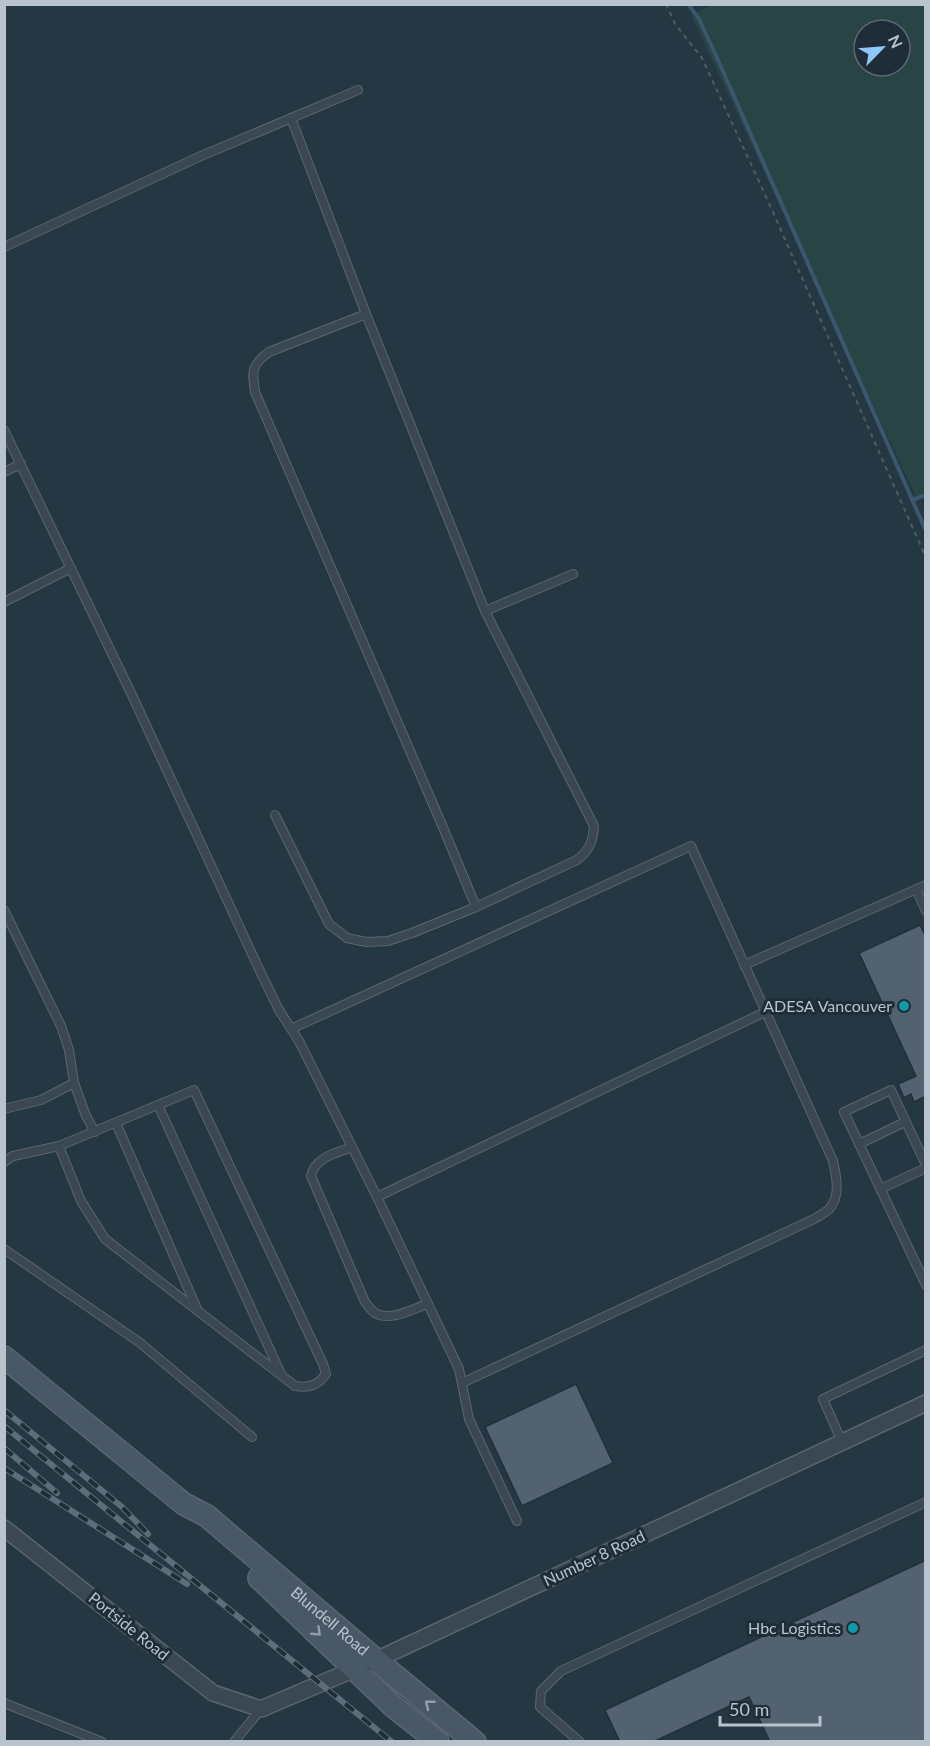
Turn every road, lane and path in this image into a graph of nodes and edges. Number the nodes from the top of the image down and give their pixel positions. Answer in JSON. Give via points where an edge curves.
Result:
{"nodes":[{"id":1,"x":666,"y":4,"type":"edge"},
{"id":2,"x":357,"y":90,"type":"dead end"},
{"id":3,"x":291,"y":118,"type":"junction"},
{"id":4,"x":4,"y":247,"type":"edge"},
{"id":5,"x":366,"y":314,"type":"junction"},
{"id":6,"x":4,"y":430,"type":"edge"},
{"id":7,"x":21,"y":464,"type":"junction"},
{"id":8,"x":4,"y":472,"type":"edge"},
{"id":9,"x":926,"y":558,"type":"edge"},
{"id":10,"x":71,"y":568,"type":"junction"},
{"id":11,"x":573,"y":574,"type":"dead end"},
{"id":12,"x":4,"y":602,"type":"edge"},
{"id":13,"x":485,"y":611,"type":"junction"},
{"id":14,"x":274,"y":815,"type":"dead end"},
{"id":15,"x":926,"y":885,"type":"edge"},
{"id":16,"x":916,"y":889,"type":"junction"},
{"id":17,"x":476,"y":907,"type":"junction"},
{"id":18,"x":4,"y":910,"type":"edge"},
{"id":19,"x":926,"y":911,"type":"edge"},
{"id":20,"x":744,"y":965,"type":"junction"},
{"id":21,"x":765,"y":1012,"type":"junction"},
{"id":22,"x":291,"y":1029,"type":"junction"},
{"id":23,"x":74,"y":1083,"type":"junction"},
{"id":24,"x":159,"y":1105,"type":"junction"},
{"id":25,"x":4,"y":1109,"type":"edge"},
{"id":26,"x":905,"y":1122,"type":"junction"},
{"id":27,"x":116,"y":1123,"type":"junction"},
{"id":28,"x":95,"y":1132,"type":"junction"},
{"id":29,"x":859,"y":1144,"type":"junction"},
{"id":30,"x":59,"y":1146,"type":"junction"},
{"id":31,"x":352,"y":1147,"type":"junction"},
{"id":32,"x":4,"y":1162,"type":"edge"},
{"id":33,"x":926,"y":1167,"type":"edge"},
{"id":34,"x":880,"y":1189,"type":"junction"},
{"id":35,"x":377,"y":1197,"type":"junction"},
{"id":36,"x":4,"y":1249,"type":"edge"},
{"id":37,"x":926,"y":1286,"type":"edge"},
{"id":38,"x":428,"y":1304,"type":"junction"},
{"id":39,"x":198,"y":1311,"type":"junction"},
{"id":40,"x":926,"y":1350,"type":"edge"},
{"id":41,"x":4,"y":1356,"type":"edge"},
{"id":42,"x":283,"y":1377,"type":"junction"},
{"id":43,"x":462,"y":1383,"type":"junction"},
{"id":44,"x":926,"y":1403,"type":"edge"},
{"id":45,"x":252,"y":1437,"type":"dead end"},
{"id":46,"x":842,"y":1442,"type":"junction"},
{"id":47,"x":926,"y":1502,"type":"edge"},
{"id":48,"x":184,"y":1504,"type":"junction"},
{"id":49,"x":516,"y":1521,"type":"dead end"},
{"id":50,"x":4,"y":1528,"type":"edge"},
{"id":51,"x":376,"y":1660,"type":"junction"},
{"id":52,"x":355,"y":1669,"type":"junction"},
{"id":53,"x":4,"y":1702,"type":"edge"},
{"id":54,"x":261,"y":1709,"type":"junction"},
{"id":55,"x":102,"y":1742,"type":"edge"},
{"id":56,"x":234,"y":1742,"type":"edge"},
{"id":57,"x":438,"y":1742,"type":"edge"},
{"id":58,"x":475,"y":1742,"type":"edge"},
{"id":59,"x":579,"y":1742,"type":"edge"}],
"edges":[{"from":1,"to":9,"type":"path","via":[[675,24],[702,58]]},
{"from":2,"to":3,"type":"lane"},
{"from":3,"to":4,"type":"lane"},
{"from":3,"to":5,"type":"lane"},
{"from":5,"to":13,"type":"lane"},
{"from":5,"to":17,"type":"lane","via":[[269,352],[257,361],[252,373],[255,392]]},
{"from":6,"to":7,"type":"lane"},
{"from":7,"to":8,"type":"lane"},
{"from":7,"to":10,"type":"lane"},
{"from":10,"to":12,"type":"lane"},
{"from":10,"to":22,"type":"lane","via":[[259,969]]},
{"from":11,"to":13,"type":"lane"},
{"from":13,"to":17,"type":"lane","via":[[594,826],[588,852],[577,860]]},
{"from":14,"to":17,"type":"lane","via":[[329,924],[347,938],[366,942],[388,940]]},
{"from":15,"to":16,"type":"lane"},
{"from":16,"to":19,"type":"lane"},
{"from":16,"to":20,"type":"lane"},
{"from":18,"to":23,"type":"lane","via":[[61,1026]]},
{"from":20,"to":21,"type":"lane"},
{"from":20,"to":22,"type":"lane","via":[[691,846]]},
{"from":21,"to":35,"type":"lane"},
{"from":21,"to":43,"type":"lane","via":[[833,1161],[837,1191],[831,1208]]},
{"from":22,"to":31,"type":"lane"},
{"from":23,"to":25,"type":"lane","via":[[41,1100]]},
{"from":23,"to":28,"type":"lane"},
{"from":24,"to":27,"type":"lane"},
{"from":24,"to":42,"type":"lane"},
{"from":24,"to":42,"type":"lane","via":[[194,1090],[326,1374],[307,1388],[295,1386]]},
{"from":26,"to":29,"type":"lane"},
{"from":26,"to":29,"type":"lane","via":[[891,1090],[844,1112]]},
{"from":26,"to":33,"type":"lane"},
{"from":27,"to":28,"type":"lane"},
{"from":27,"to":39,"type":"lane"},
{"from":28,"to":30,"type":"lane"},
{"from":29,"to":34,"type":"lane"},
{"from":30,"to":32,"type":"lane","via":[[13,1156]]},
{"from":30,"to":39,"type":"lane","via":[[81,1201],[105,1239]]},
{"from":31,"to":35,"type":"lane"},
{"from":31,"to":38,"type":"lane","via":[[322,1159],[313,1167],[311,1176],[365,1302],[375,1313],[386,1316]]},
{"from":33,"to":34,"type":"lane"},
{"from":34,"to":37,"type":"lane"},
{"from":35,"to":38,"type":"lane"},
{"from":36,"to":45,"type":"lane","via":[[139,1342]]},
{"from":38,"to":43,"type":"lane"},
{"from":39,"to":42,"type":"lane"},
{"from":40,"to":46,"type":"lane","via":[[823,1399]]},
{"from":41,"to":48,"type":"main road","name":"Blundell Road"},
{"from":43,"to":49,"type":"lane","via":[[469,1419]]},
{"from":44,"to":46,"type":"street","name":"Number 8 Road"},
{"from":46,"to":51,"type":"street","name":"Number 8 Road"},
{"from":47,"to":59,"type":"lane","via":[[561,1671],[541,1691],[540,1707]]},
{"from":48,"to":51,"type":"main road","name":"Blundell Road","via":[[207,1516]]},
{"from":48,"to":52,"type":"main road","name":"Blundell Road","one_way":true,"via":[[199,1523]]},
{"from":50,"to":54,"type":"street","name":"Portside Road","via":[[213,1693]]},
{"from":51,"to":52,"type":"street","name":"Number 8 Road"},
{"from":58,"to":51,"type":"main road","name":"Blundell Road","one_way":true},
{"from":52,"to":54,"type":"street","name":"Number 8 Road"},
{"from":52,"to":57,"type":"main road","name":"Blundell Road"},
{"from":53,"to":55,"type":"lane"},
{"from":54,"to":56,"type":"lane"}]}
